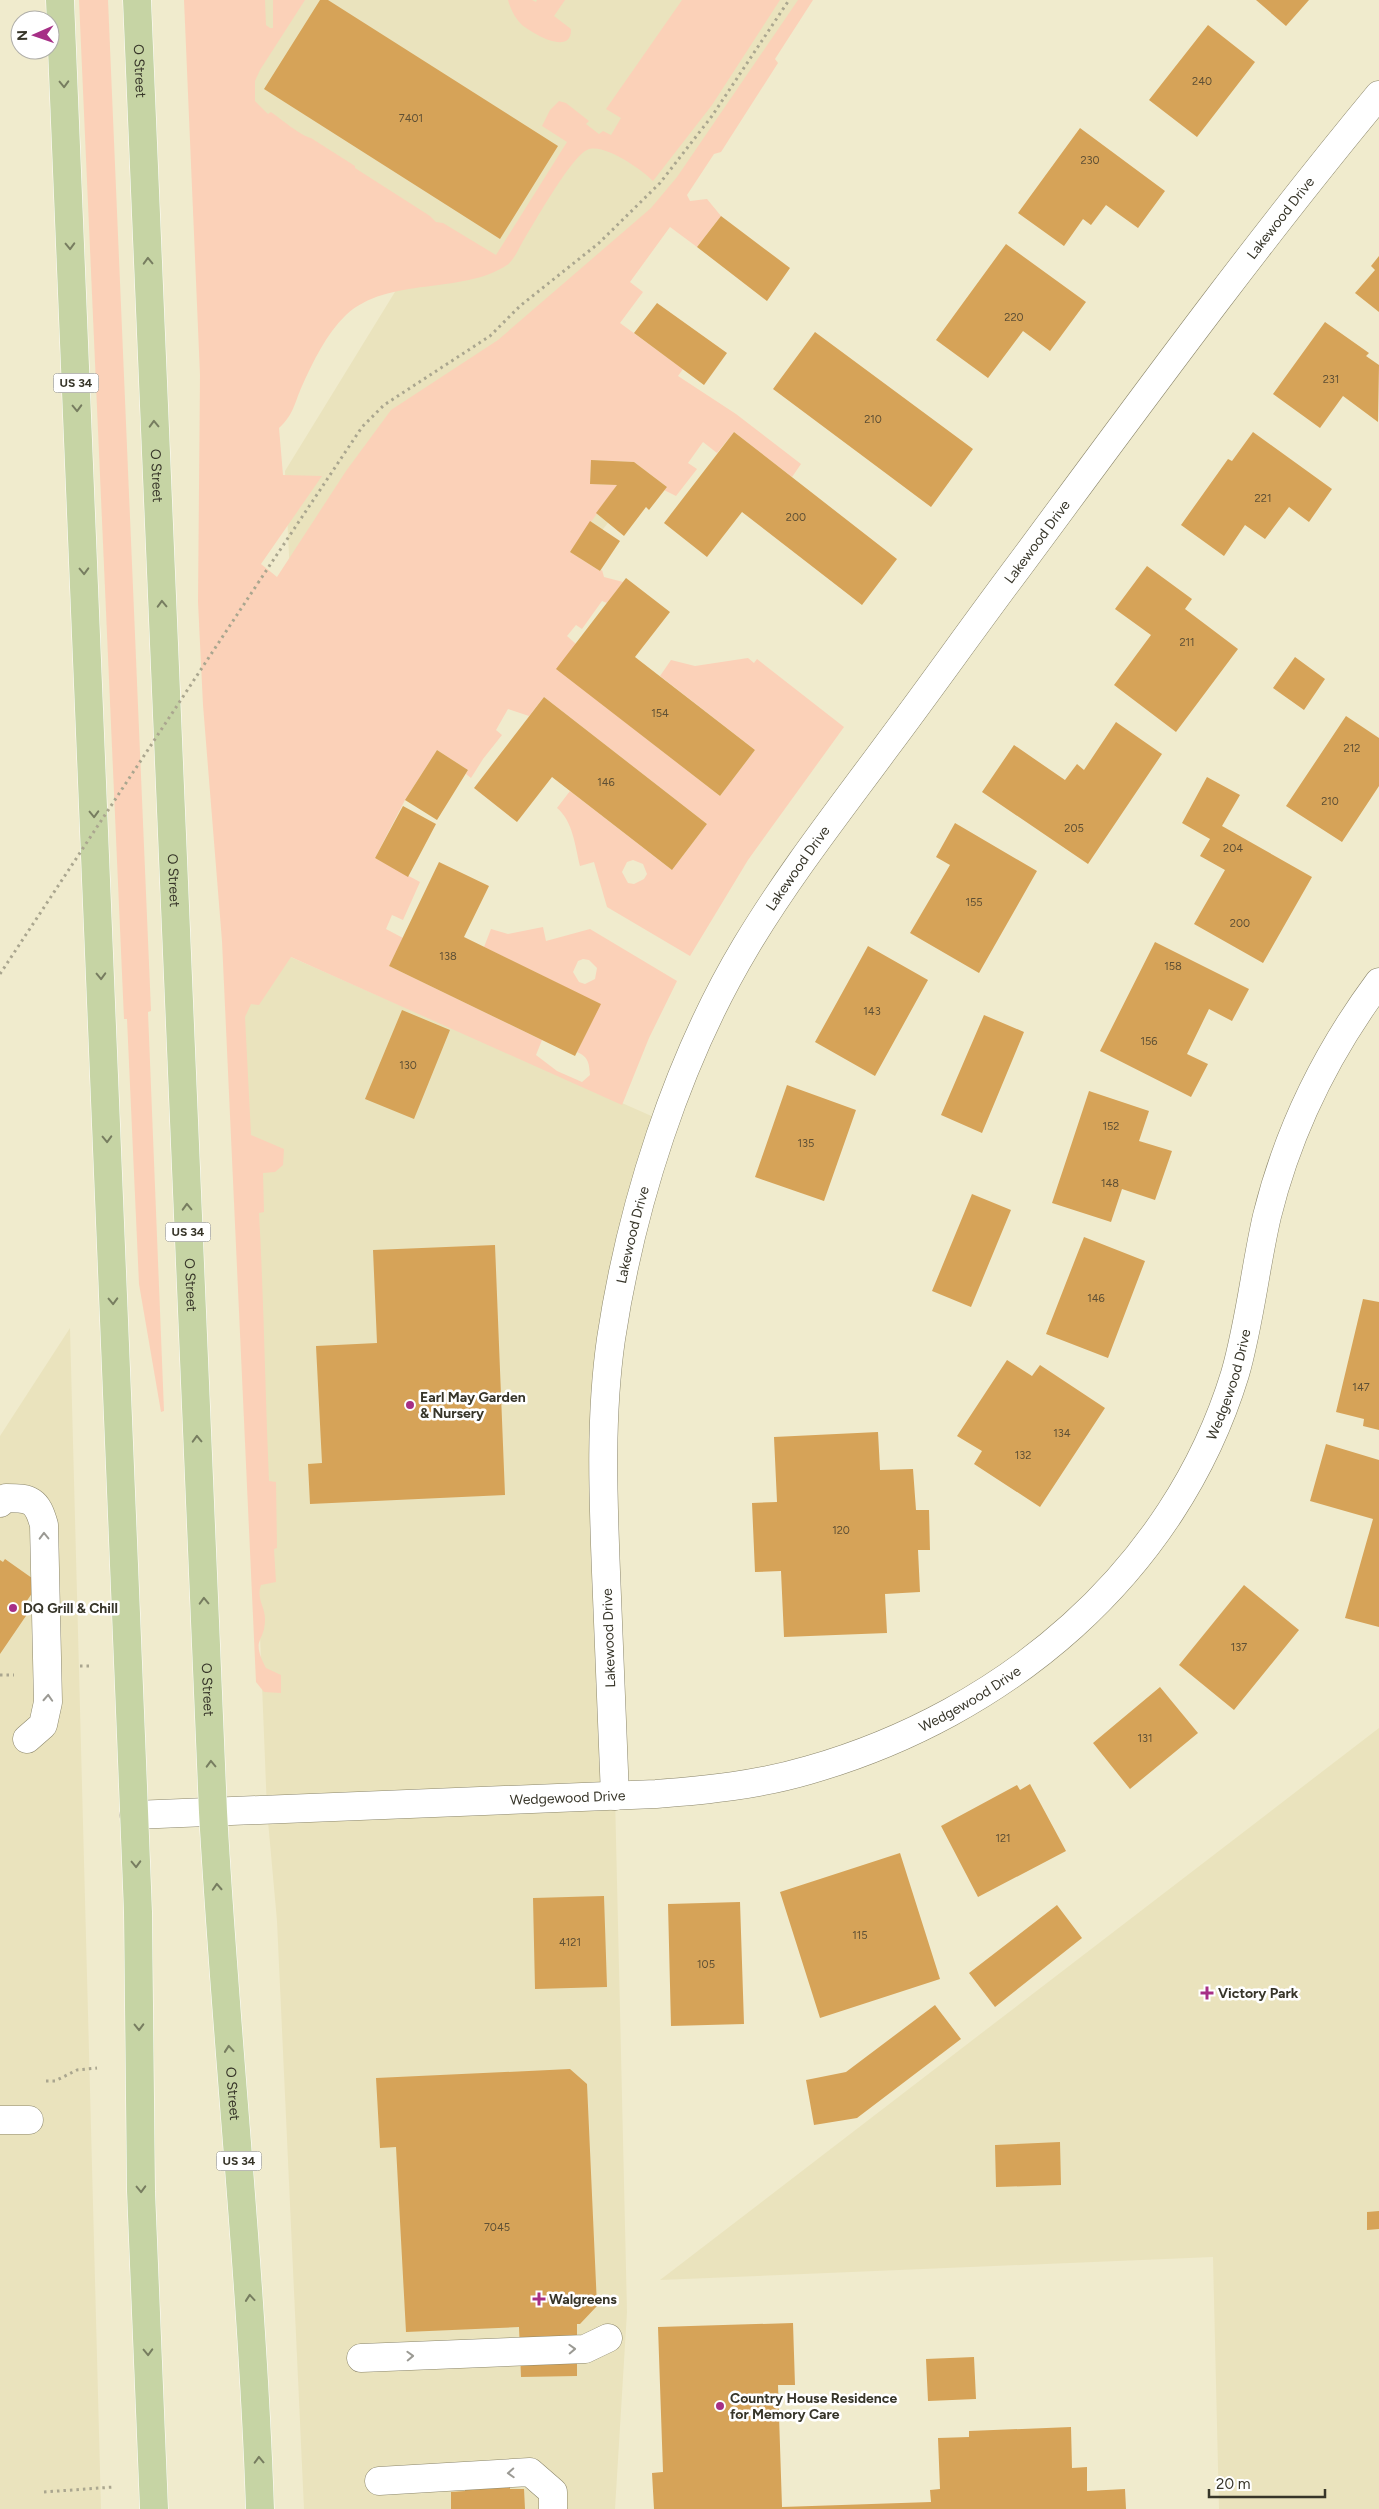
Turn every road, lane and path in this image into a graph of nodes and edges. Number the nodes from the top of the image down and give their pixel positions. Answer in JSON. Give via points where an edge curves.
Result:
{"nodes":[{"id":1,"x":60,"y":0,"type":"edge"},
{"id":2,"x":137,"y":0,"type":"edge"},
{"id":3,"x":789,"y":0,"type":"edge"},
{"id":4,"x":1379,"y":95,"type":"edge"},
{"id":5,"x":0,"y":974,"type":"edge"},
{"id":6,"x":1379,"y":982,"type":"edge"},
{"id":7,"x":0,"y":1503,"type":"edge"},
{"id":8,"x":81,"y":1666,"type":"dead end"},
{"id":9,"x":91,"y":1666,"type":"dead end"},
{"id":10,"x":27,"y":1739,"type":"dead end"},
{"id":11,"x":614,"y":1796,"type":"junction"},
{"id":12,"x":213,"y":1812,"type":"junction"},
{"id":13,"x":134,"y":1816,"type":"junction"},
{"id":14,"x":97,"y":2068,"type":"dead end"},
{"id":15,"x":46,"y":2082,"type":"dead end"},
{"id":16,"x":0,"y":2120,"type":"edge"},
{"id":17,"x":28,"y":2120,"type":"dead end"},
{"id":18,"x":608,"y":2338,"type":"dead end"},
{"id":19,"x":361,"y":2358,"type":"dead end"},
{"id":20,"x":379,"y":2481,"type":"dead end"},
{"id":21,"x":114,"y":2487,"type":"dead end"},
{"id":22,"x":44,"y":2492,"type":"dead end"},
{"id":23,"x":154,"y":2509,"type":"edge"},
{"id":24,"x":260,"y":2509,"type":"edge"},
{"id":25,"x":553,"y":2509,"type":"edge"}],
"edges":[{"from":1,"to":13,"type":"main road","number":"US 34","one_way":true},
{"from":12,"to":2,"type":"main road","name":"O Street","number":"US 34","one_way":true},
{"from":3,"to":5,"type":"path","bridge":true,"via":[[712,116],[660,183],[599,244],[520,306],[490,336],[384,405],[362,427]]},
{"from":4,"to":11,"type":"street","name":"Lakewood Drive","via":[[1323,162],[840,808],[744,949],[699,1038],[665,1122],[647,1181],[622,1278],[611,1340],[602,1475]]},
{"from":6,"to":11,"type":"street","name":"Wedgewood Drive","via":[[1324,1066],[1289,1144],[1268,1215],[1234,1376],[1207,1444],[1154,1536],[1099,1602],[1027,1664],[996,1685],[966,1704],[889,1741],[809,1770],[740,1786]]},
{"from":10,"to":7,"type":"street","one_way":true,"via":[[43,1726],[48,1702],[44,1525],[39,1508],[26,1498],[6,1498]]},
{"from":8,"to":9,"type":"path"},
{"from":11,"to":12,"type":"street","name":"Wedgewood Drive"},
{"from":12,"to":13,"type":"street","name":"Wedgewood Drive"},
{"from":24,"to":12,"type":"main road","name":"O Street","number":"US 34","one_way":true,"via":[[252,2318]]},
{"from":13,"to":23,"type":"main road","number":"US 34","one_way":true,"via":[[141,2191]]},
{"from":14,"to":15,"type":"path","via":[[77,2070]]},
{"from":16,"to":17,"type":"street"},
{"from":19,"to":18,"type":"street","one_way":true,"via":[[585,2349]]},
{"from":25,"to":20,"type":"street","one_way":true,"via":[[552,2492],[530,2472]]},
{"from":21,"to":22,"type":"path"}]}
